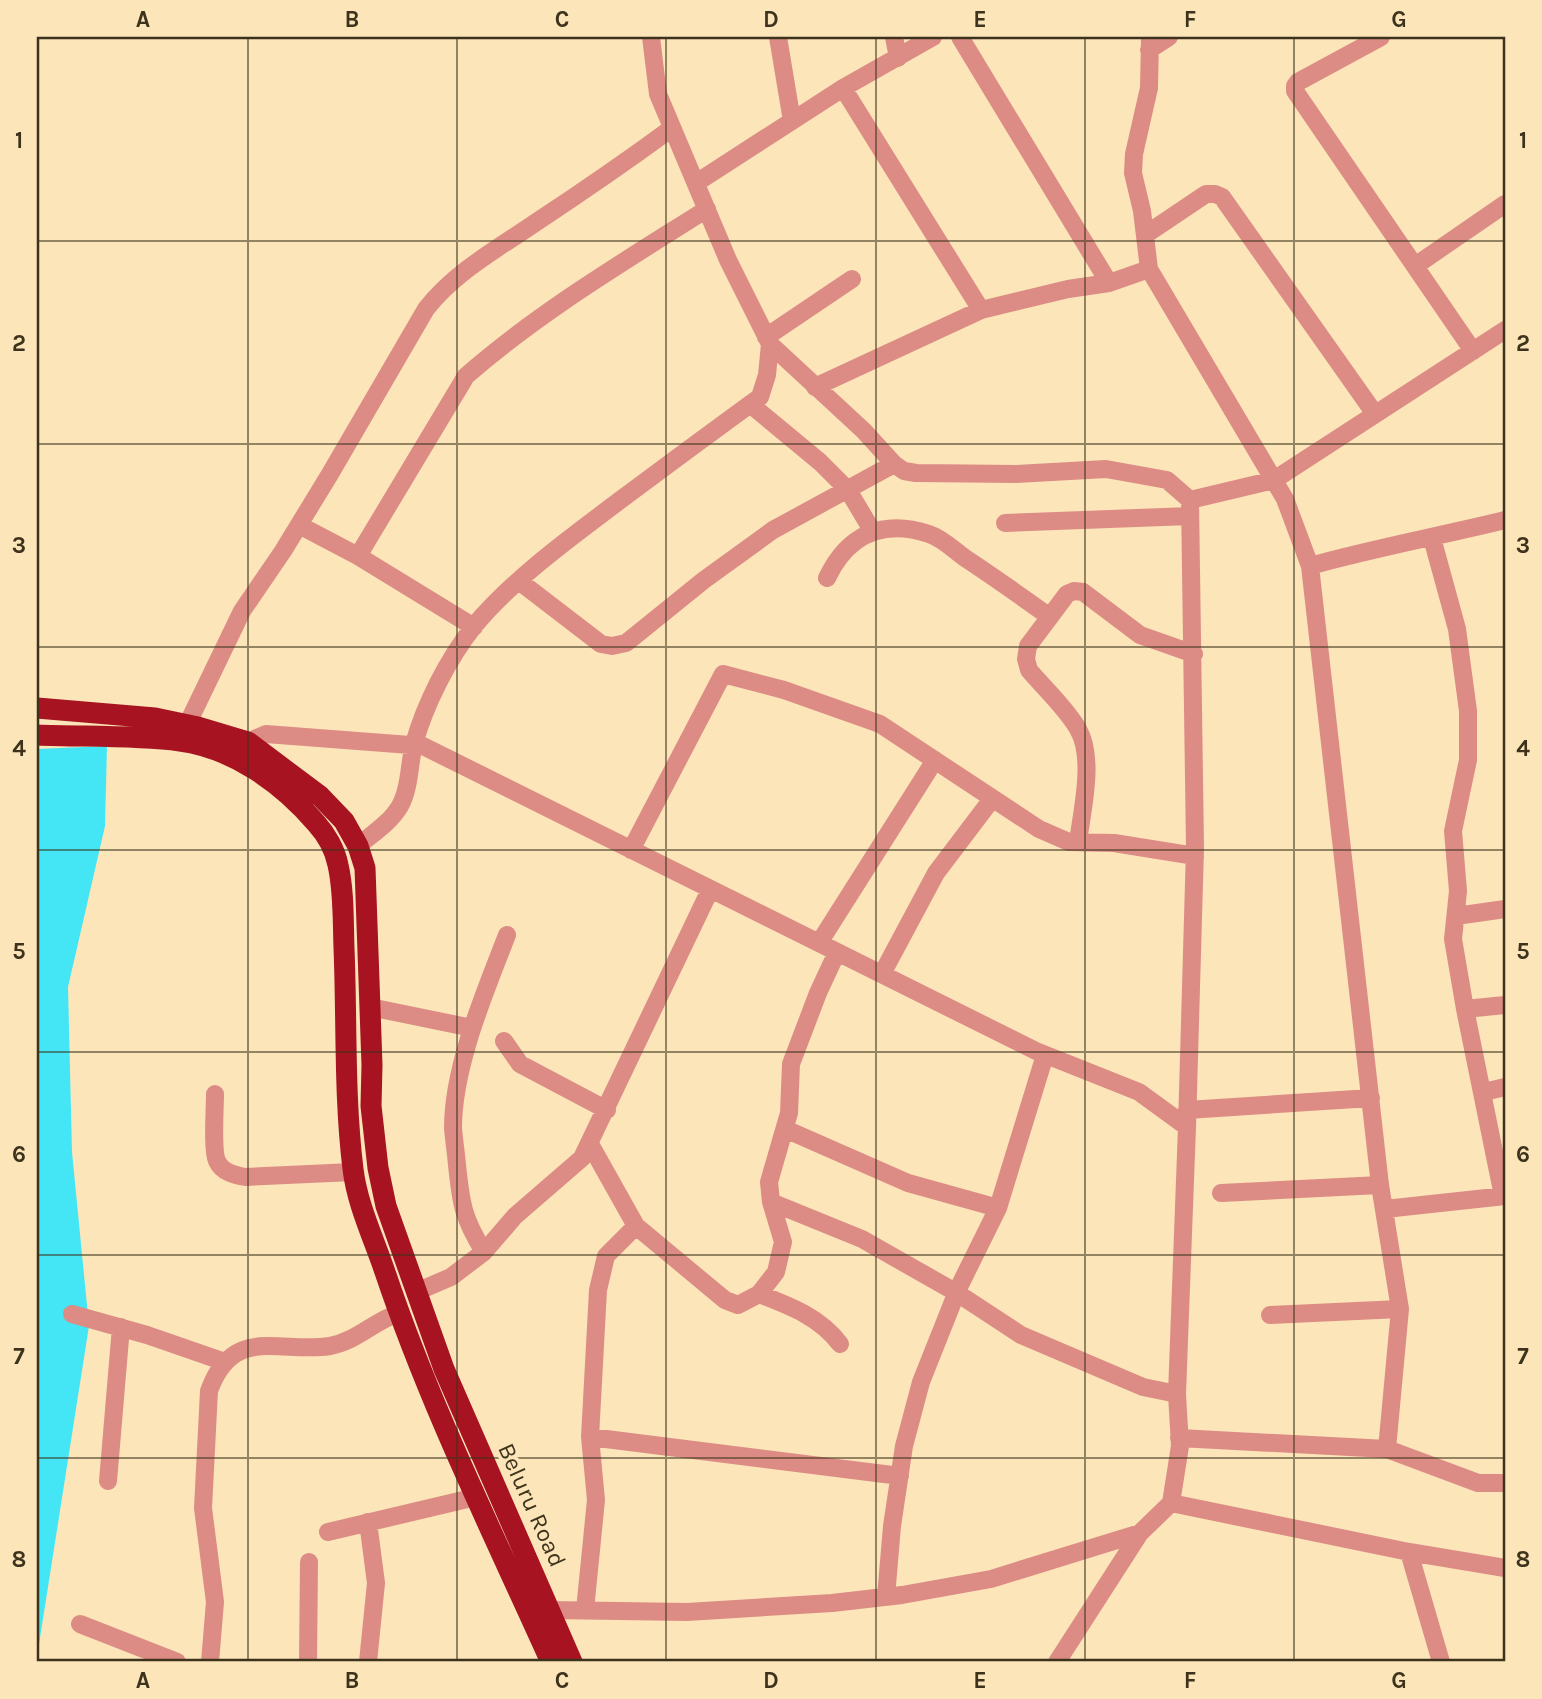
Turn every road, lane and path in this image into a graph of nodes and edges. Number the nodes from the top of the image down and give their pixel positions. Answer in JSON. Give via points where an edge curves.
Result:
{"nodes":[{"id":1,"x":651,"y":37,"type":"edge"},
{"id":2,"x":778,"y":37,"type":"edge"},
{"id":3,"x":894,"y":37,"type":"edge"},
{"id":4,"x":933,"y":37,"type":"edge"},
{"id":5,"x":960,"y":37,"type":"edge"},
{"id":6,"x":1169,"y":37,"type":"edge"},
{"id":7,"x":1381,"y":37,"type":"edge"},
{"id":8,"x":1150,"y":43,"type":"edge"},
{"id":9,"x":898,"y":58,"type":"junction"},
{"id":10,"x":843,"y":88,"type":"junction"},
{"id":11,"x":792,"y":121,"type":"junction"},
{"id":12,"x":673,"y":128,"type":"junction"},
{"id":13,"x":696,"y":183,"type":"junction"},
{"id":14,"x":1505,"y":204,"type":"edge"},
{"id":15,"x":707,"y":209,"type":"junction"},
{"id":16,"x":1145,"y":235,"type":"junction"},
{"id":17,"x":1415,"y":266,"type":"junction"},
{"id":18,"x":1149,"y":269,"type":"junction"},
{"id":19,"x":852,"y":279,"type":"dead end"},
{"id":20,"x":1109,"y":283,"type":"junction"},
{"id":21,"x":981,"y":310,"type":"junction"},
{"id":22,"x":1505,"y":330,"type":"edge"},
{"id":23,"x":768,"y":341,"type":"junction"},
{"id":24,"x":1473,"y":351,"type":"junction"},
{"id":25,"x":814,"y":387,"type":"junction"},
{"id":26,"x":750,"y":404,"type":"junction"},
{"id":27,"x":1375,"y":414,"type":"junction"},
{"id":28,"x":894,"y":464,"type":"junction"},
{"id":29,"x":1274,"y":480,"type":"junction"},
{"id":30,"x":848,"y":490,"type":"junction"},
{"id":31,"x":1190,"y":508,"type":"junction"},
{"id":32,"x":1505,"y":520,"type":"edge"},
{"id":33,"x":1005,"y":523,"type":"dead end"},
{"id":34,"x":299,"y":525,"type":"junction"},
{"id":35,"x":873,"y":532,"type":"junction"},
{"id":36,"x":1432,"y":538,"type":"junction"},
{"id":37,"x":358,"y":556,"type":"junction"},
{"id":38,"x":1310,"y":566,"type":"junction"},
{"id":39,"x":827,"y":578,"type":"dead end"},
{"id":40,"x":519,"y":581,"type":"junction"},
{"id":41,"x":1050,"y":617,"type":"junction"},
{"id":42,"x":474,"y":626,"type":"junction"},
{"id":43,"x":1194,"y":654,"type":"junction"},
{"id":44,"x":37,"y":708,"type":"edge"},
{"id":45,"x":187,"y":725,"type":"junction"},
{"id":46,"x":37,"y":736,"type":"edge"},
{"id":47,"x":248,"y":742,"type":"junction"},
{"id":48,"x":414,"y":745,"type":"junction"},
{"id":49,"x":935,"y":760,"type":"junction"},
{"id":50,"x":992,"y":799,"type":"junction"},
{"id":51,"x":1078,"y":842,"type":"junction"},
{"id":52,"x":358,"y":846,"type":"junction"},
{"id":53,"x":631,"y":850,"type":"junction"},
{"id":54,"x":1195,"y":856,"type":"junction"},
{"id":55,"x":710,"y":890,"type":"junction"},
{"id":56,"x":1505,"y":909,"type":"edge"},
{"id":57,"x":1456,"y":916,"type":"junction"},
{"id":58,"x":507,"y":936,"type":"dead end"},
{"id":59,"x":819,"y":943,"type":"junction"},
{"id":60,"x":837,"y":952,"type":"junction"},
{"id":61,"x":882,"y":974,"type":"junction"},
{"id":62,"x":1505,"y":1004,"type":"edge"},
{"id":63,"x":370,"y":1007,"type":"junction"},
{"id":64,"x":1465,"y":1009,"type":"junction"},
{"id":65,"x":472,"y":1028,"type":"junction"},
{"id":66,"x":504,"y":1041,"type":"dead end"},
{"id":67,"x":1045,"y":1055,"type":"junction"},
{"id":68,"x":1505,"y":1087,"type":"edge"},
{"id":69,"x":1484,"y":1092,"type":"junction"},
{"id":70,"x":215,"y":1094,"type":"dead end"},
{"id":71,"x":1371,"y":1098,"type":"junction"},
{"id":72,"x":607,"y":1110,"type":"junction"},
{"id":73,"x":1187,"y":1119,"type":"junction"},
{"id":74,"x":785,"y":1129,"type":"junction"},
{"id":75,"x":590,"y":1144,"type":"junction"},
{"id":76,"x":353,"y":1172,"type":"junction"},
{"id":77,"x":1380,"y":1185,"type":"junction"},
{"id":78,"x":1221,"y":1194,"type":"dead end"},
{"id":79,"x":1504,"y":1196,"type":"edge"},
{"id":80,"x":771,"y":1202,"type":"junction"},
{"id":81,"x":998,"y":1208,"type":"junction"},
{"id":82,"x":1385,"y":1209,"type":"junction"},
{"id":83,"x":636,"y":1226,"type":"junction"},
{"id":84,"x":484,"y":1252,"type":"junction"},
{"id":85,"x":416,"y":1292,"type":"junction"},
{"id":86,"x":957,"y":1293,"type":"junction"},
{"id":87,"x":759,"y":1294,"type":"junction"},
{"id":88,"x":1400,"y":1309,"type":"junction"},
{"id":89,"x":399,"y":1313,"type":"junction"},
{"id":90,"x":72,"y":1314,"type":"dead end"},
{"id":91,"x":1270,"y":1315,"type":"dead end"},
{"id":92,"x":121,"y":1327,"type":"junction"},
{"id":93,"x":840,"y":1344,"type":"dead end"},
{"id":94,"x":225,"y":1362,"type":"junction"},
{"id":95,"x":1177,"y":1394,"type":"junction"},
{"id":96,"x":590,"y":1437,"type":"junction"},
{"id":97,"x":1179,"y":1438,"type":"junction"},
{"id":98,"x":1387,"y":1449,"type":"junction"},
{"id":99,"x":900,"y":1476,"type":"junction"},
{"id":100,"x":108,"y":1480,"type":"dead end"},
{"id":101,"x":1505,"y":1483,"type":"edge"},
{"id":102,"x":476,"y":1497,"type":"junction"},
{"id":103,"x":1171,"y":1503,"type":"junction"},
{"id":104,"x":368,"y":1522,"type":"junction"},
{"id":105,"x":328,"y":1532,"type":"dead end"},
{"id":106,"x":1140,"y":1533,"type":"junction"},
{"id":107,"x":1409,"y":1552,"type":"junction"},
{"id":108,"x":309,"y":1562,"type":"dead end"},
{"id":109,"x":1505,"y":1568,"type":"edge"},
{"id":110,"x":886,"y":1597,"type":"junction"},
{"id":111,"x":550,"y":1610,"type":"junction"},
{"id":112,"x":585,"y":1611,"type":"junction"},
{"id":113,"x":80,"y":1624,"type":"dead end"},
{"id":114,"x":177,"y":1662,"type":"edge"},
{"id":115,"x":210,"y":1662,"type":"edge"},
{"id":116,"x":307,"y":1662,"type":"edge"},
{"id":117,"x":368,"y":1662,"type":"edge"},
{"id":118,"x":551,"y":1662,"type":"edge"},
{"id":119,"x":572,"y":1662,"type":"edge"},
{"id":120,"x":1062,"y":1662,"type":"edge"},
{"id":121,"x":1441,"y":1662,"type":"edge"}],
"edges":[{"from":1,"to":12,"type":"street","via":[[658,94]]},
{"from":2,"to":11,"type":"street"},
{"from":3,"to":9,"type":"street"},
{"from":4,"to":9,"type":"street"},
{"from":5,"to":20,"type":"street"},
{"from":6,"to":8,"type":"street"},
{"from":7,"to":17,"type":"street","via":[[1298,82],[1295,91]]},
{"from":8,"to":16,"type":"street","via":[[1149,88],[1133,173]]},
{"from":9,"to":10,"type":"street"},
{"from":10,"to":11,"type":"street"},
{"from":10,"to":21,"type":"street"},
{"from":11,"to":13,"type":"street"},
{"from":12,"to":13,"type":"street"},
{"from":12,"to":34,"type":"street","via":[[441,290],[425,309]]},
{"from":13,"to":15,"type":"street"},
{"from":14,"to":17,"type":"street"},
{"from":15,"to":23,"type":"street"},
{"from":15,"to":37,"type":"street","via":[[608,271],[466,376]]},
{"from":16,"to":18,"type":"street"},
{"from":16,"to":27,"type":"street","via":[[1206,194],[1222,197]]},
{"from":17,"to":24,"type":"street"},
{"from":18,"to":20,"type":"street"},
{"from":18,"to":29,"type":"street"},
{"from":19,"to":23,"type":"street"},
{"from":20,"to":21,"type":"street"},
{"from":21,"to":25,"type":"street"},
{"from":22,"to":24,"type":"street"},
{"from":23,"to":25,"type":"street"},
{"from":23,"to":26,"type":"street","via":[[765,387]]},
{"from":24,"to":27,"type":"street"},
{"from":25,"to":28,"type":"street"},
{"from":26,"to":30,"type":"street"},
{"from":26,"to":40,"type":"street"},
{"from":27,"to":29,"type":"street"},
{"from":28,"to":30,"type":"street"},
{"from":28,"to":31,"type":"street","via":[[916,473],[1106,469],[1167,480]]},
{"from":29,"to":31,"type":"street"},
{"from":29,"to":38,"type":"street"},
{"from":30,"to":35,"type":"street"},
{"from":30,"to":40,"type":"street","via":[[773,530],[626,643],[601,644]]},
{"from":31,"to":33,"type":"street"},
{"from":31,"to":43,"type":"street"},
{"from":32,"to":36,"type":"street"},
{"from":34,"to":37,"type":"street"},
{"from":34,"to":45,"type":"street","via":[[242,611]]},
{"from":35,"to":39,"type":"street","via":[[836,559]]},
{"from":35,"to":41,"type":"street","via":[[896,528],[932,535]]},
{"from":36,"to":38,"type":"street"},
{"from":36,"to":57,"type":"street","via":[[1457,629],[1468,711],[1468,760],[1453,831]]},
{"from":37,"to":42,"type":"street"},
{"from":38,"to":71,"type":"street"},
{"from":40,"to":42,"type":"street"},
{"from":41,"to":43,"type":"street","via":[[1067,594],[1083,592],[1140,635]]},
{"from":41,"to":51,"type":"street","via":[[1028,646],[1026,659],[1078,728],[1084,744],[1087,766]]},
{"from":42,"to":48,"type":"street","via":[[424,713]]},
{"from":43,"to":54,"type":"street"},
{"from":44,"to":45,"type":"highway"},
{"from":45,"to":47,"type":"highway"},
{"from":46,"to":76,"type":"highway","via":[[182,741],[219,751],[261,773],[317,824],[338,861],[341,883]]},
{"from":47,"to":48,"type":"street","via":[[267,734]]},
{"from":47,"to":52,"type":"highway","name":"Beluru Road","via":[[320,796],[344,821]]},
{"from":48,"to":52,"type":"street","via":[[400,806]]},
{"from":48,"to":53,"type":"street"},
{"from":49,"to":50,"type":"street"},
{"from":49,"to":53,"type":"street","via":[[880,724],[723,674]]},
{"from":49,"to":59,"type":"street"},
{"from":50,"to":51,"type":"street","via":[[1039,830]]},
{"from":50,"to":61,"type":"street","via":[[936,873]]},
{"from":51,"to":54,"type":"street"},
{"from":52,"to":63,"type":"highway","name":"Beluru Road","via":[[365,868]]},
{"from":53,"to":55,"type":"street"},
{"from":54,"to":73,"type":"street"},
{"from":55,"to":59,"type":"street"},
{"from":55,"to":72,"type":"street"},
{"from":56,"to":57,"type":"street"},
{"from":57,"to":64,"type":"street","via":[[1453,939]]},
{"from":58,"to":65,"type":"street"},
{"from":59,"to":60,"type":"street"},
{"from":60,"to":61,"type":"street"},
{"from":60,"to":74,"type":"street","via":[[791,1064]]},
{"from":61,"to":67,"type":"street"},
{"from":62,"to":64,"type":"street"},
{"from":63,"to":65,"type":"street"},
{"from":63,"to":85,"type":"highway","name":"Beluru Road","via":[[371,1106],[378,1168]]},
{"from":64,"to":69,"type":"street"},
{"from":65,"to":84,"type":"street","via":[[453,1127],[461,1206]]},
{"from":66,"to":72,"type":"street","via":[[520,1064]]},
{"from":67,"to":73,"type":"street","via":[[1139,1092]]},
{"from":67,"to":81,"type":"street"},
{"from":68,"to":69,"type":"street"},
{"from":69,"to":79,"type":"street"},
{"from":70,"to":76,"type":"street","via":[[216,1159],[222,1168],[245,1177]]},
{"from":71,"to":73,"type":"street"},
{"from":71,"to":77,"type":"street"},
{"from":72,"to":75,"type":"street"},
{"from":73,"to":95,"type":"street"},
{"from":74,"to":80,"type":"street","via":[[769,1182]]},
{"from":74,"to":81,"type":"street","via":[[908,1183]]},
{"from":75,"to":83,"type":"street"},
{"from":75,"to":84,"type":"street","via":[[582,1158],[515,1216]]},
{"from":76,"to":89,"type":"highway"},
{"from":77,"to":78,"type":"street"},
{"from":77,"to":82,"type":"street"},
{"from":79,"to":82,"type":"street"},
{"from":80,"to":86,"type":"street","via":[[862,1239]]},
{"from":80,"to":87,"type":"street","via":[[783,1242],[776,1272]]},
{"from":81,"to":86,"type":"street"},
{"from":82,"to":88,"type":"street"},
{"from":83,"to":87,"type":"street","via":[[725,1300],[738,1305]]},
{"from":83,"to":96,"type":"street","via":[[606,1256],[598,1290]]},
{"from":84,"to":85,"type":"street","via":[[451,1277]]},
{"from":85,"to":111,"type":"highway","name":"Beluru Road","via":[[444,1369]]},
{"from":86,"to":95,"type":"street","via":[[1021,1335],[1143,1387]]},
{"from":86,"to":99,"type":"street","via":[[921,1382]]},
{"from":87,"to":93,"type":"street","via":[[829,1328]]},
{"from":88,"to":91,"type":"street"},
{"from":88,"to":98,"type":"street"},
{"from":89,"to":94,"type":"street","via":[[383,1318],[353,1339],[329,1346],[264,1344]]},
{"from":89,"to":102,"type":"highway"},
{"from":90,"to":92,"type":"street"},
{"from":92,"to":94,"type":"street"},
{"from":92,"to":100,"type":"street"},
{"from":94,"to":115,"type":"street","via":[[209,1391],[203,1508],[215,1602]]},
{"from":95,"to":97,"type":"street"},
{"from":96,"to":99,"type":"street"},
{"from":96,"to":112,"type":"street","via":[[596,1500]]},
{"from":97,"to":98,"type":"street"},
{"from":97,"to":103,"type":"street"},
{"from":98,"to":101,"type":"street","via":[[1478,1483]]},
{"from":99,"to":110,"type":"street"},
{"from":102,"to":104,"type":"street"},
{"from":102,"to":118,"type":"highway"},
{"from":103,"to":106,"type":"street"},
{"from":103,"to":107,"type":"street"},
{"from":104,"to":105,"type":"street"},
{"from":104,"to":117,"type":"street","via":[[376,1583]]},
{"from":106,"to":110,"type":"street","via":[[991,1579]]},
{"from":106,"to":120,"type":"street"},
{"from":107,"to":109,"type":"street"},
{"from":107,"to":121,"type":"street"},
{"from":108,"to":116,"type":"street"},
{"from":110,"to":112,"type":"street","via":[[687,1612]]},
{"from":111,"to":112,"type":"street"},
{"from":111,"to":119,"type":"highway","name":"Beluru Road"},
{"from":113,"to":114,"type":"street"}]}
